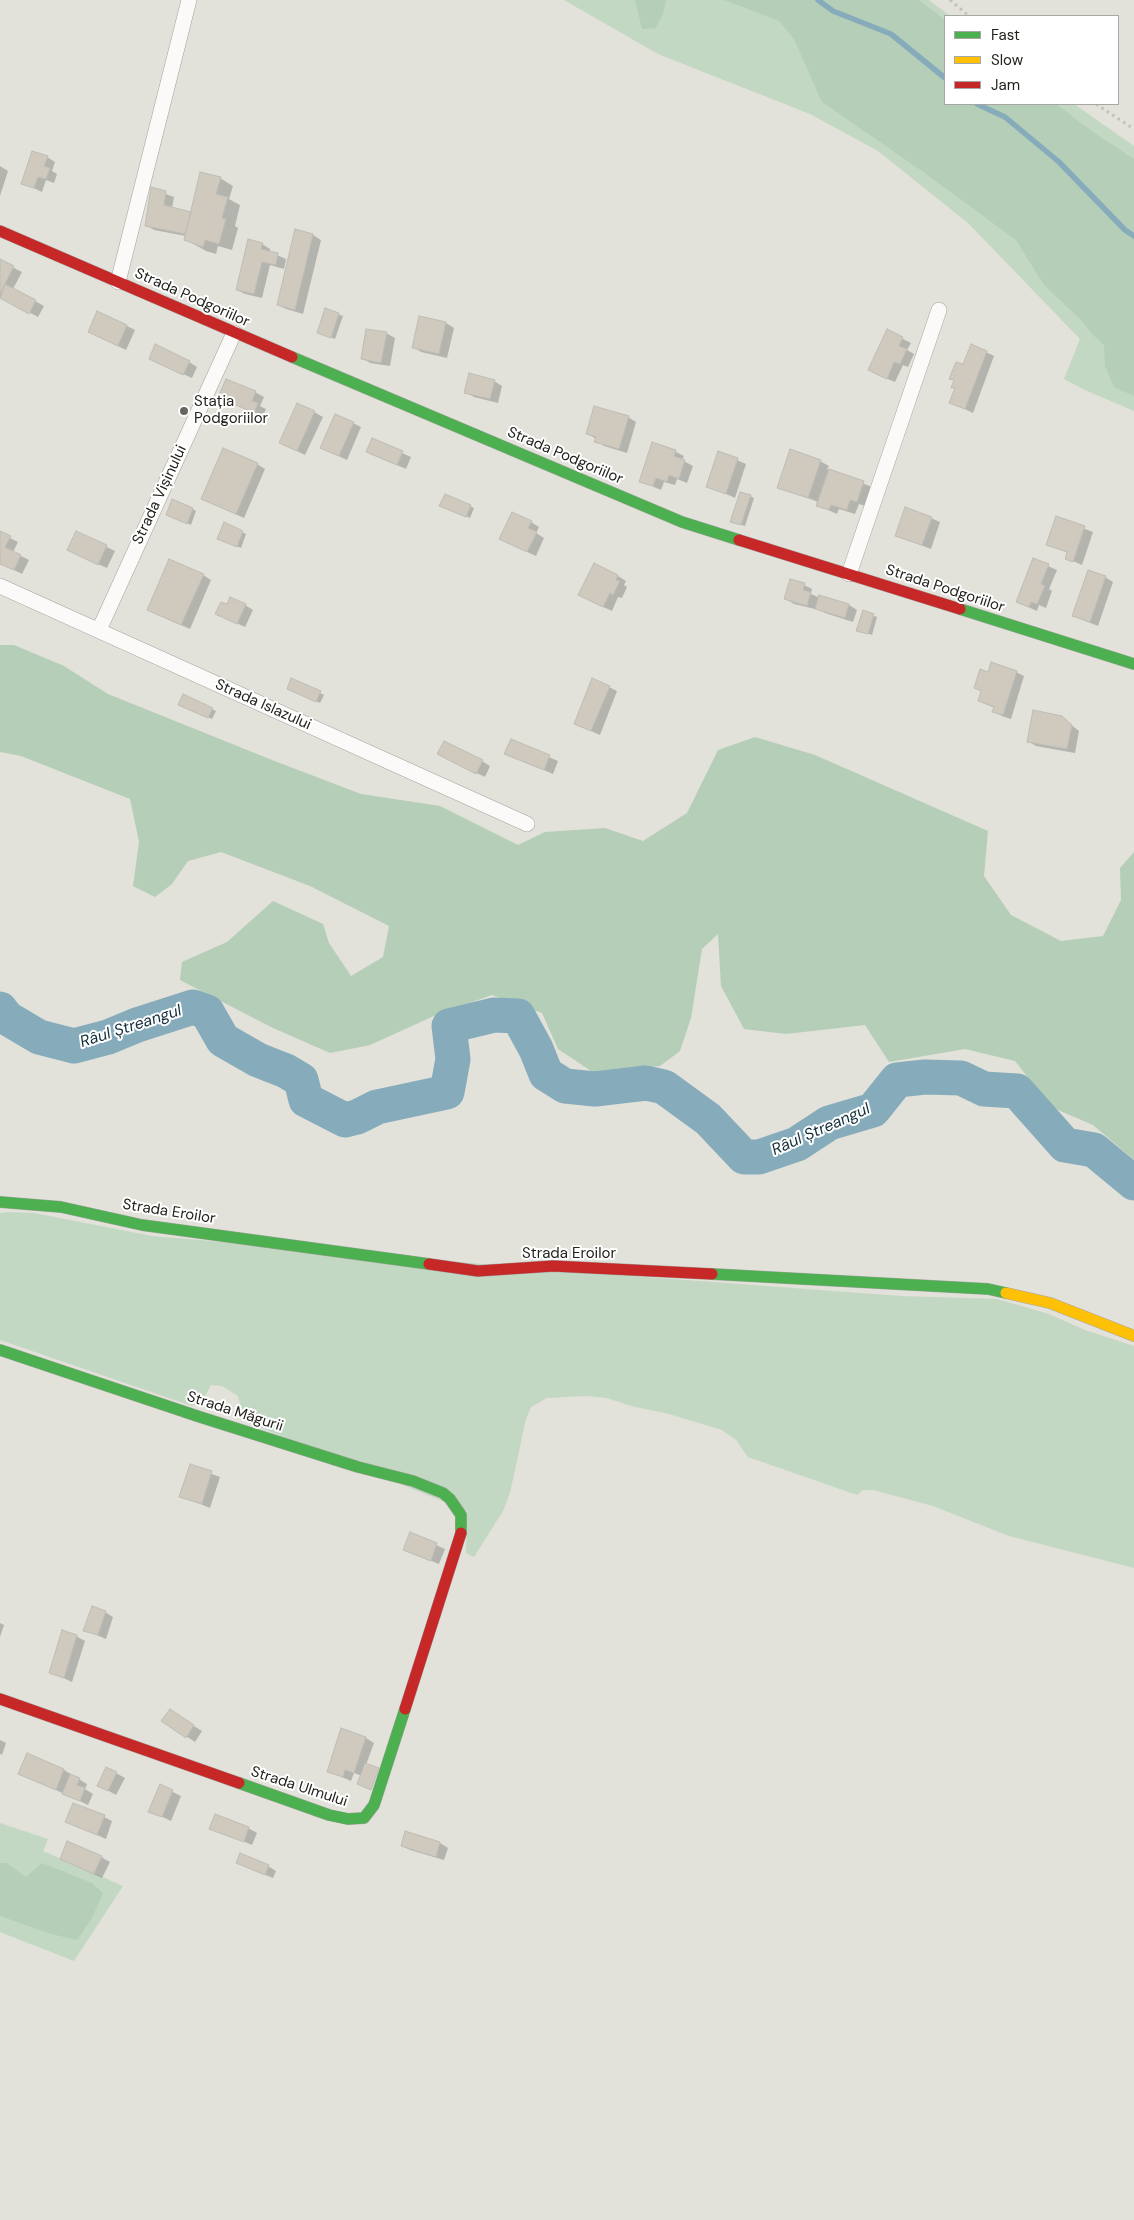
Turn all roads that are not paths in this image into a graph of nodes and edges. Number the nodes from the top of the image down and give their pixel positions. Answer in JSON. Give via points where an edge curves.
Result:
{"nodes":[{"id":1,"x":189,"y":0,"type":"edge"},
{"id":2,"x":0,"y":231,"type":"edge"},
{"id":3,"x":118,"y":282,"type":"junction"},
{"id":4,"x":939,"y":310,"type":"dead end"},
{"id":5,"x":234,"y":333,"type":"junction"},
{"id":6,"x":849,"y":574,"type":"junction"},
{"id":7,"x":0,"y":586,"type":"edge"},
{"id":8,"x":99,"y":630,"type":"junction"},
{"id":9,"x":1134,"y":664,"type":"edge"},
{"id":10,"x":527,"y":824,"type":"dead end"},
{"id":11,"x":0,"y":1202,"type":"edge"},
{"id":12,"x":1134,"y":1336,"type":"edge"},
{"id":13,"x":0,"y":1350,"type":"edge"},
{"id":14,"x":456,"y":1507,"type":"joint"},
{"id":15,"x":0,"y":1699,"type":"edge"}],
"edges":[{"from":1,"to":3,"type":"street"},
{"from":2,"to":3,"type":"street","name":"Strada Podgoriilor"},
{"from":3,"to":5,"type":"street","name":"Strada Podgoriilor"},
{"from":4,"to":6,"type":"street"},
{"from":5,"to":6,"type":"street","name":"Strada Podgoriilor","via":[[682,522]]},
{"from":5,"to":8,"type":"street","name":"Strada Vișinului"},
{"from":6,"to":9,"type":"street","name":"Strada Podgoriilor"},
{"from":7,"to":8,"type":"street","name":"Strada Islazului"},
{"from":8,"to":10,"type":"street","name":"Strada Islazului"},
{"from":11,"to":12,"type":"street","name":"Strada Eroilor","via":[[60,1207],[142,1225],[478,1271],[553,1266],[988,1289],[1050,1303]]},
{"from":13,"to":14,"type":"street","name":"Strada Măgurii","via":[[358,1467],[413,1481],[443,1493]]},
{"from":14,"to":15,"type":"street","name":"Strada Ulmului","via":[[461,1515],[460,1539],[374,1805],[364,1818],[329,1815]]}]}
